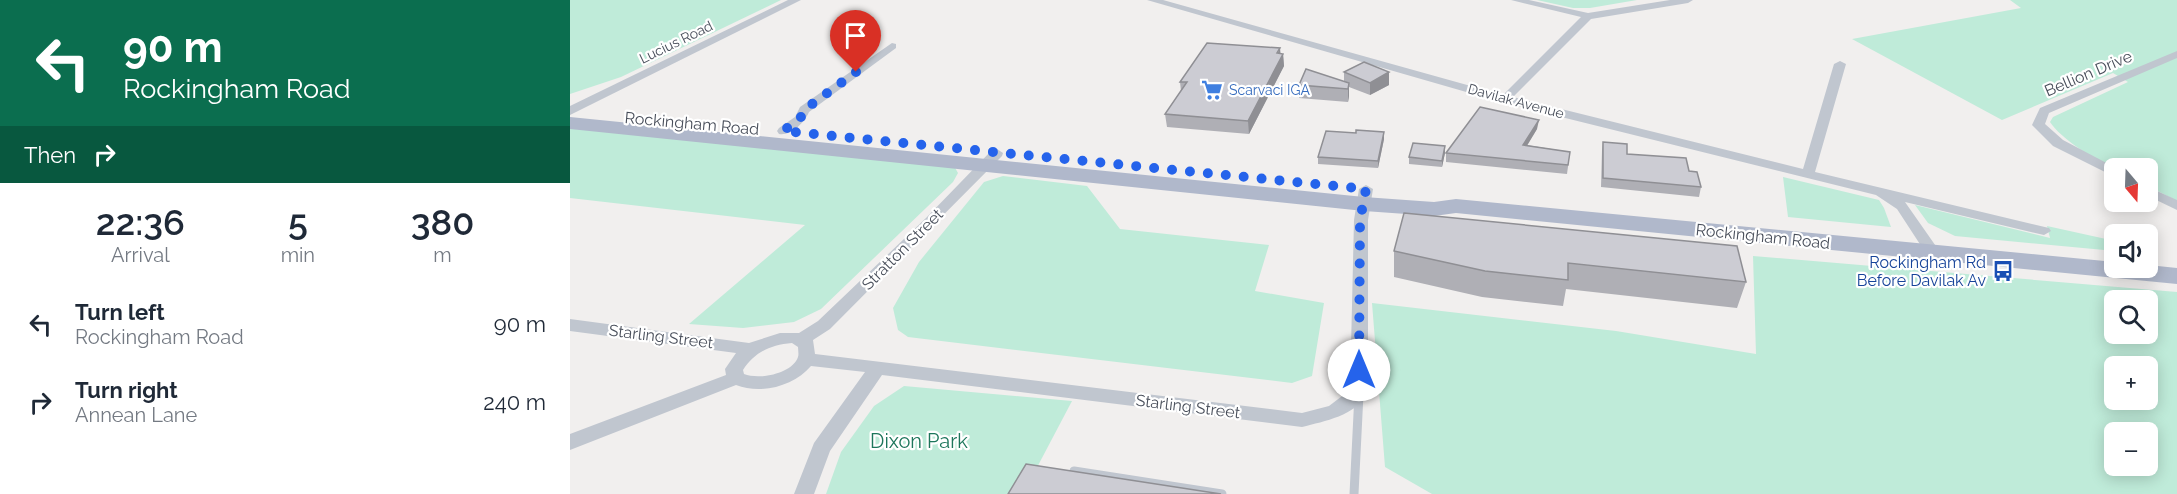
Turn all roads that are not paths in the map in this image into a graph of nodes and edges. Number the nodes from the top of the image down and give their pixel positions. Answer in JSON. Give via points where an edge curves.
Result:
{"nodes":[{"id":1,"x":796,"y":0,"type":"edge"},
{"id":2,"x":1152,"y":0,"type":"edge"},
{"id":3,"x":1516,"y":0,"type":"edge"},
{"id":4,"x":1688,"y":0,"type":"edge"},
{"id":5,"x":1588,"y":16,"type":"junction"},
{"id":6,"x":892,"y":46,"type":"dead end"},
{"id":7,"x":2177,"y":54,"type":"edge"},
{"id":8,"x":1840,"y":64,"type":"dead end"},
{"id":9,"x":1505,"y":99,"type":"junction"},
{"id":10,"x":570,"y":111,"type":"edge"},
{"id":11,"x":570,"y":123,"type":"edge"},
{"id":12,"x":783,"y":131,"type":"junction"},
{"id":13,"x":991,"y":158,"type":"junction"},
{"id":14,"x":2104,"y":167,"type":"edge"},
{"id":15,"x":1808,"y":173,"type":"junction"},
{"id":16,"x":1881,"y":192,"type":"junction"},
{"id":17,"x":1365,"y":196,"type":"junction"},
{"id":18,"x":2158,"y":196,"type":"edge"},
{"id":19,"x":2177,"y":206,"type":"edge"},
{"id":20,"x":2044,"y":231,"type":"dead end"},
{"id":21,"x":1932,"y":252,"type":"junction"},
{"id":22,"x":2177,"y":276,"type":"edge"},
{"id":23,"x":570,"y":325,"type":"edge"},
{"id":24,"x":802,"y":339,"type":"junction"},
{"id":25,"x":752,"y":349,"type":"junction"},
{"id":26,"x":807,"y":358,"type":"junction"},
{"id":27,"x":879,"y":367,"type":"junction"},
{"id":28,"x":736,"y":378,"type":"junction"},
{"id":29,"x":1359,"y":393,"type":"junction"},
{"id":30,"x":570,"y":442,"type":"edge"},
{"id":31,"x":1074,"y":471,"type":"edge"},
{"id":32,"x":804,"y":494,"type":"edge"},
{"id":33,"x":1222,"y":494,"type":"edge"},
{"id":34,"x":1354,"y":494,"type":"edge"}],
"edges":[{"from":1,"to":10,"type":"street","name":"Lucius Road"},
{"from":2,"to":9,"type":"street","name":"Davilak Avenue"},
{"from":3,"to":5,"type":"street"},
{"from":4,"to":5,"type":"street"},
{"from":5,"to":9,"type":"street"},
{"from":6,"to":12,"type":"street","via":[[804,110],[800,119]]},
{"from":7,"to":14,"type":"street","name":"Bellion Drive","via":[[2044,111],[2038,125],[2051,137]]},
{"from":8,"to":15,"type":"street"},
{"from":9,"to":15,"type":"street","name":"Davilak Avenue"},
{"from":10,"to":12,"type":"main road","name":"Rockingham Road"},
{"from":11,"to":13,"type":"main road","name":"Rockingham Road"},
{"from":12,"to":13,"type":"main road","name":"Rockingham Road"},
{"from":13,"to":17,"type":"main road","name":"Rockingham Road"},
{"from":13,"to":24,"type":"street","name":"Stratton Street","via":[[824,325]]},
{"from":15,"to":16,"type":"street","name":"Davilak Avenue"},
{"from":16,"to":20,"type":"street","name":"Davilak Avenue"},
{"from":16,"to":21,"type":"street","name":"Davilak Avenue","via":[[1902,206]]},
{"from":17,"to":21,"type":"main road","name":"Rockingham Road","via":[[1434,209],[1456,206]]},
{"from":17,"to":29,"type":"street","via":[[1360,220]]},
{"from":18,"to":19,"type":"street"},
{"from":21,"to":22,"type":"main road","name":"Rockingham Road"},
{"from":23,"to":25,"type":"street","name":"Starling Street"},
{"from":24,"to":25,"type":"street","via":[[784,337]]},
{"from":24,"to":26,"type":"street","via":[[810,351]]},
{"from":25,"to":28,"type":"street","via":[[736,364]]},
{"from":26,"to":27,"type":"street","name":"Starling Street"},
{"from":26,"to":28,"type":"street","via":[[790,374],[765,384],[742,383]]},
{"from":27,"to":29,"type":"street","name":"Starling Street","via":[[1302,420],[1335,411]]},
{"from":27,"to":32,"type":"street","via":[[821,448]]},
{"from":28,"to":30,"type":"street"},
{"from":29,"to":34,"type":"lane"},
{"from":31,"to":33,"type":"lane"}]}
